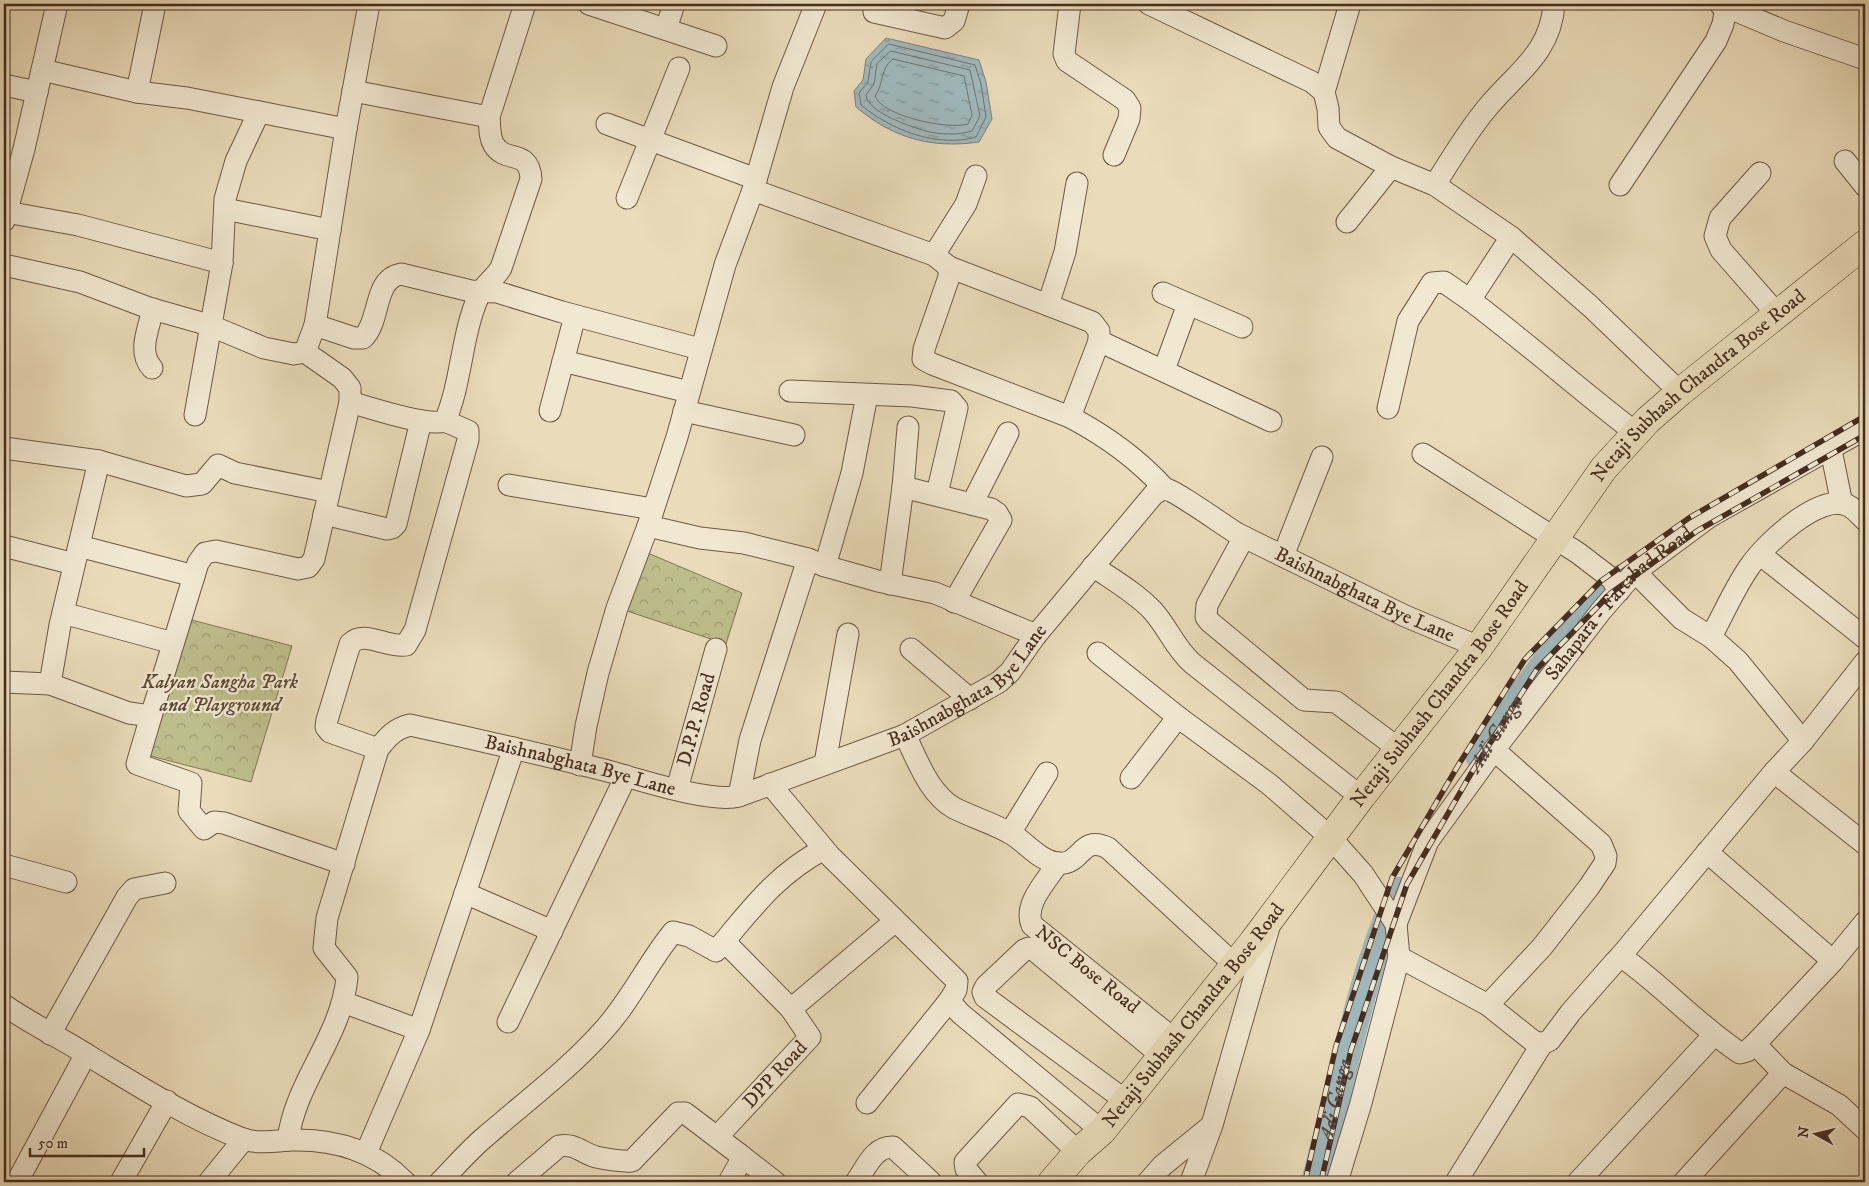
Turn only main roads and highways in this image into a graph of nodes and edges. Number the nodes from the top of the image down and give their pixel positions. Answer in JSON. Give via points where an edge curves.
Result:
{"nodes":[{"id":1,"x":1865,"y":244,"type":"edge"},
{"id":2,"x":1052,"y":1182,"type":"edge"}],
"edges":[{"from":1,"to":2,"type":"main road","name":"Netaji Subhash Chandra Bose Road","via":[[1680,392],[1604,468],[1479,647],[1330,837],[1235,965],[1102,1131]]}]}
